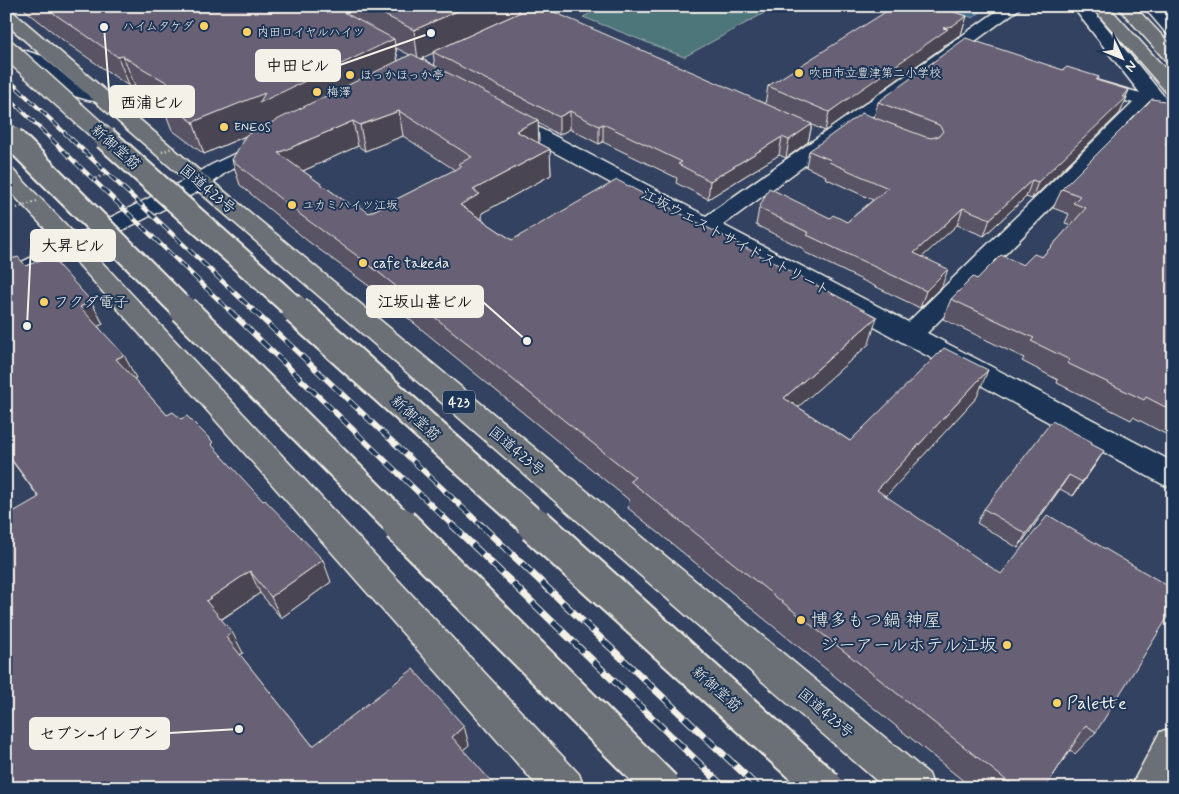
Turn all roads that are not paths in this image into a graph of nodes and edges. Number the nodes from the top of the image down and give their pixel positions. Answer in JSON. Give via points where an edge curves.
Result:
{"nodes":[{"id":1,"x":1080,"y":6,"type":"edge"},
{"id":2,"x":1100,"y":6,"type":"edge"},
{"id":3,"x":1125,"y":6,"type":"edge"},
{"id":4,"x":1151,"y":6,"type":"edge"},
{"id":5,"x":1010,"y":7,"type":"edge"},
{"id":6,"x":542,"y":12,"type":"edge"},
{"id":7,"x":1173,"y":12,"type":"edge"},
{"id":8,"x":6,"y":15,"type":"edge"},
{"id":9,"x":501,"y":30,"type":"edge"},
{"id":10,"x":1173,"y":30,"type":"edge"},
{"id":11,"x":15,"y":51,"type":"edge"},
{"id":12,"x":1173,"y":58,"type":"edge"},
{"id":13,"x":1075,"y":79,"type":"edge"},
{"id":14,"x":1173,"y":88,"type":"edge"},
{"id":15,"x":100,"y":96,"type":"junction"},
{"id":16,"x":1156,"y":101,"type":"junction"},
{"id":17,"x":483,"y":106,"type":"edge"},
{"id":18,"x":1173,"y":118,"type":"edge"},
{"id":19,"x":6,"y":132,"type":"edge"},
{"id":20,"x":809,"y":133,"type":"edge"},
{"id":21,"x":280,"y":138,"type":"edge"},
{"id":22,"x":827,"y":141,"type":"junction"},
{"id":23,"x":6,"y":174,"type":"edge"},
{"id":24,"x":199,"y":182,"type":"junction"},
{"id":25,"x":706,"y":226,"type":"junction"},
{"id":26,"x":74,"y":247,"type":"junction"},
{"id":27,"x":6,"y":280,"type":"edge"},
{"id":28,"x":910,"y":335,"type":"junction"},
{"id":29,"x":1173,"y":476,"type":"edge"},
{"id":30,"x":1173,"y":745,"type":"edge"},
{"id":31,"x":565,"y":788,"type":"edge"},
{"id":32,"x":663,"y":788,"type":"edge"},
{"id":33,"x":826,"y":788,"type":"edge"},
{"id":34,"x":914,"y":788,"type":"edge"},
{"id":35,"x":1148,"y":788,"type":"edge"}],
"edges":[{"from":1,"to":16,"type":"street"},
{"from":2,"to":14,"type":"main road"},
{"from":3,"to":12,"type":"main road"},
{"from":4,"to":7,"type":"street"},
{"from":4,"to":10,"type":"street"},
{"from":5,"to":22,"type":"street","via":[[973,46],[865,123]]},
{"from":6,"to":9,"type":"street"},
{"from":8,"to":15,"type":"main road","name":"国道423号","number":"423"},
{"from":11,"to":15,"type":"street","via":[[32,56],[66,87]]},
{"from":11,"to":33,"type":"main road","name":"新御堂筋","number":"423","bridge":true},
{"from":13,"to":16,"type":"street","via":[[1130,98]]},
{"from":15,"to":24,"type":"main road","name":"国道423号","number":"423"},
{"from":16,"to":18,"type":"street"},
{"from":16,"to":28,"type":"street","via":[[1140,107]]},
{"from":17,"to":25,"type":"street","name":"江坂ウエストサイドストリート"},
{"from":19,"to":32,"type":"main road","bridge":true},
{"from":20,"to":22,"type":"street"},
{"from":21,"to":24,"type":"street"},
{"from":22,"to":25,"type":"street"},
{"from":23,"to":26,"type":"main road"},
{"from":24,"to":26,"type":"street"},
{"from":24,"to":34,"type":"main road","name":"国道423号","number":"423"},
{"from":25,"to":28,"type":"street","name":"江坂ウエストサイドストリート"},
{"from":26,"to":27,"type":"street"},
{"from":26,"to":31,"type":"main road"},
{"from":28,"to":29,"type":"street","name":"江坂ウエストサイドストリート"},
{"from":30,"to":35,"type":"main road"}]}
